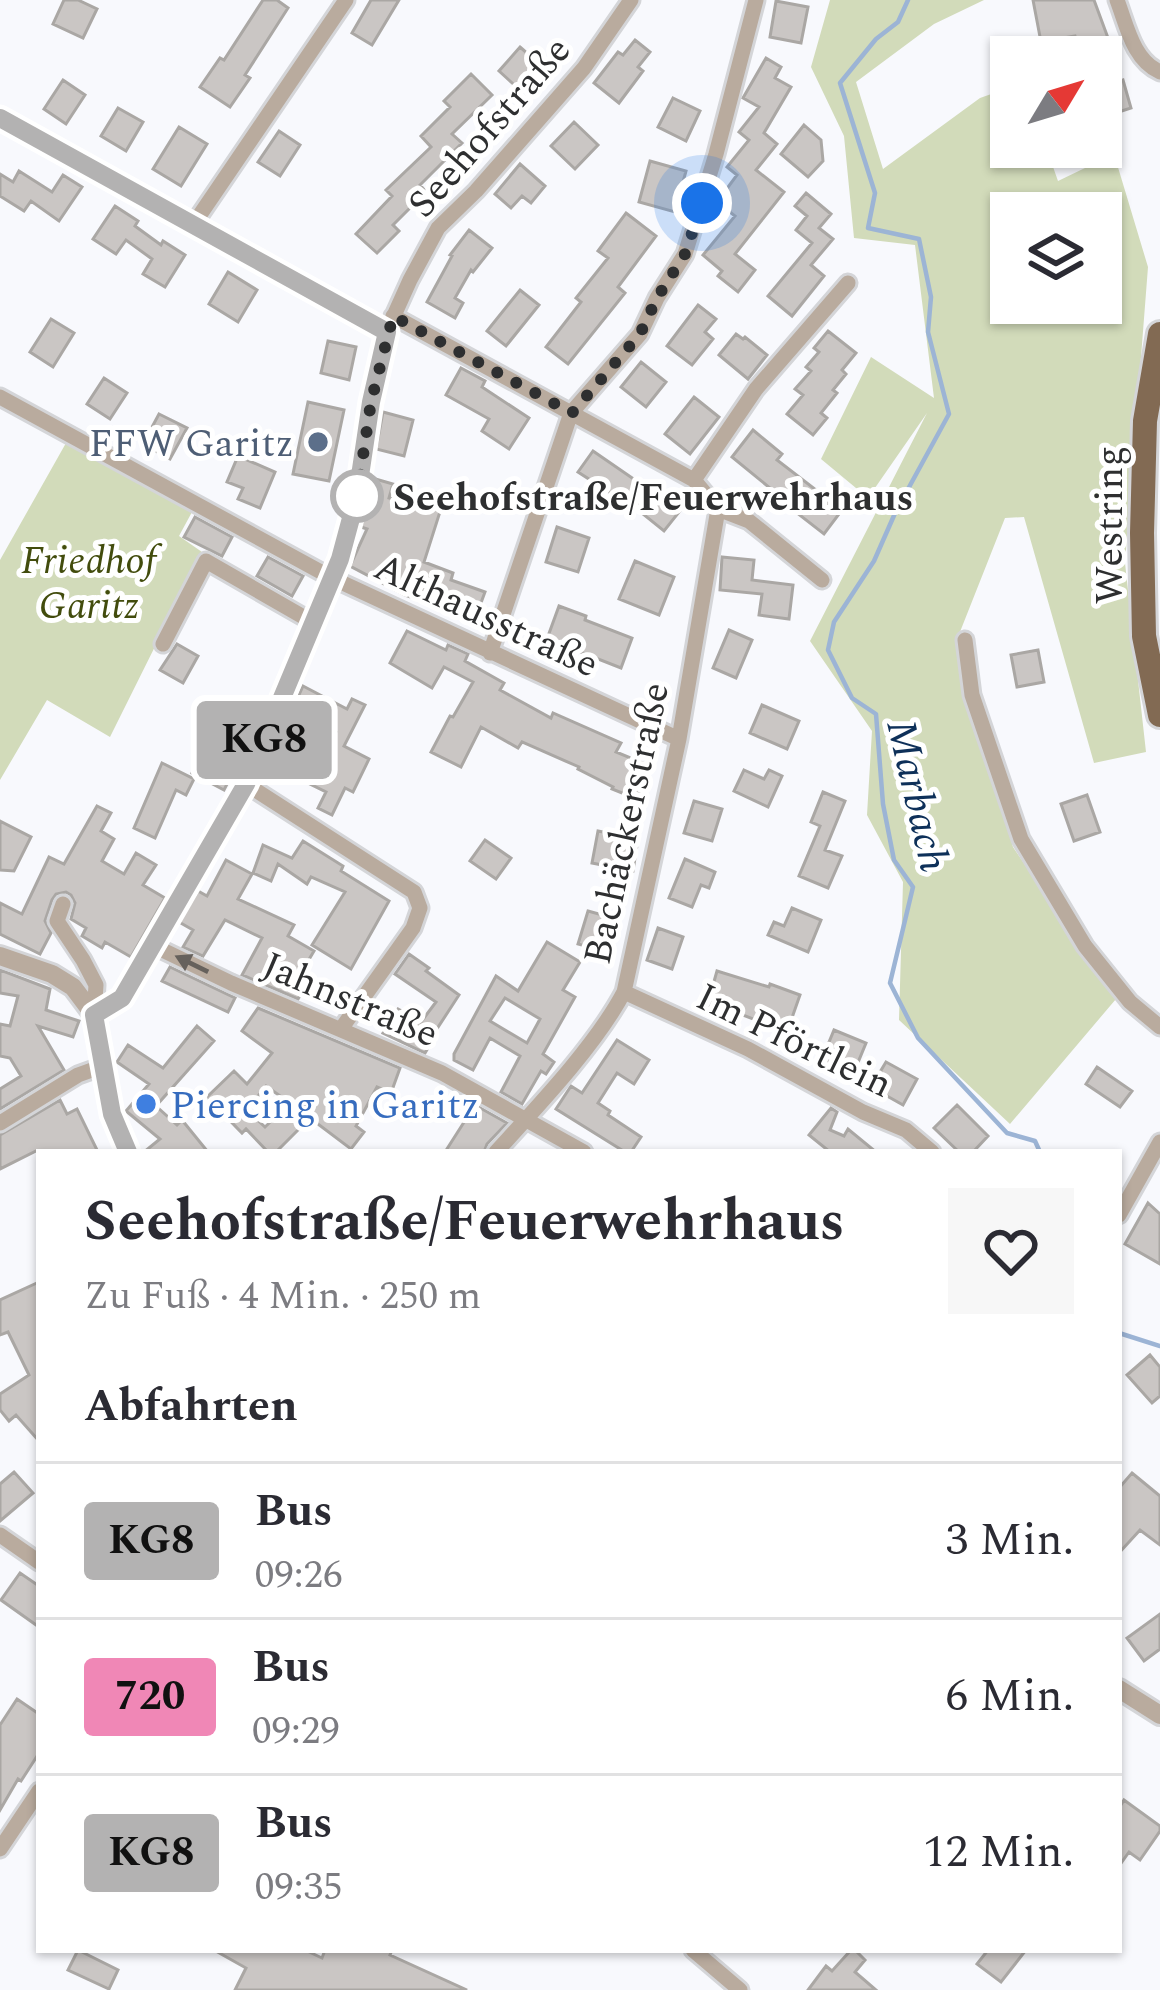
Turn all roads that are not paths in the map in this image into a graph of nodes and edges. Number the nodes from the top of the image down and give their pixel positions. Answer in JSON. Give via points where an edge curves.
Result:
{"nodes":[{"id":1,"x":346,"y":0,"type":"edge"},
{"id":2,"x":631,"y":0,"type":"edge"},
{"id":3,"x":756,"y":0,"type":"edge"},
{"id":4,"x":1117,"y":0,"type":"edge"},
{"id":5,"x":1160,"y":72,"type":"edge"},
{"id":6,"x":0,"y":118,"type":"edge"},
{"id":7,"x":193,"y":225,"type":"junction"},
{"id":8,"x":848,"y":284,"type":"dead end"},
{"id":9,"x":390,"y":324,"type":"junction"},
{"id":10,"x":1160,"y":334,"type":"edge"},
{"id":11,"x":0,"y":397,"type":"edge"},
{"id":12,"x":572,"y":413,"type":"junction"},
{"id":13,"x":694,"y":480,"type":"junction"},
{"id":14,"x":718,"y":509,"type":"junction"},
{"id":15,"x":332,"y":578,"type":"junction"},
{"id":16,"x":822,"y":580,"type":"dead end"},
{"id":17,"x":314,"y":622,"type":"junction"},
{"id":18,"x":965,"y":640,"type":"dead end"},
{"id":19,"x":164,"y":644,"type":"dead end"},
{"id":20,"x":490,"y":653,"type":"junction"},
{"id":21,"x":1160,"y":715,"type":"edge"},
{"id":22,"x":679,"y":739,"type":"junction"},
{"id":23,"x":246,"y":784,"type":"junction"},
{"id":24,"x":63,"y":904,"type":"dead end"},
{"id":25,"x":152,"y":945,"type":"junction"},
{"id":26,"x":0,"y":956,"type":"edge"},
{"id":27,"x":624,"y":992,"type":"junction"},
{"id":28,"x":94,"y":1015,"type":"junction"},
{"id":29,"x":1160,"y":1027,"type":"edge"},
{"id":30,"x":341,"y":1029,"type":"junction"},
{"id":31,"x":103,"y":1066,"type":"junction"},
{"id":32,"x":527,"y":1118,"type":"junction"},
{"id":33,"x":0,"y":1123,"type":"edge"},
{"id":34,"x":1160,"y":1142,"type":"edge"},
{"id":35,"x":127,"y":1149,"type":"edge"},
{"id":36,"x":499,"y":1149,"type":"edge"},
{"id":37,"x":579,"y":1149,"type":"edge"},
{"id":38,"x":928,"y":1149,"type":"edge"},
{"id":39,"x":1122,"y":1210,"type":"edge"},
{"id":40,"x":0,"y":1535,"type":"edge"},
{"id":41,"x":36,"y":1560,"type":"edge"},
{"id":42,"x":1122,"y":1691,"type":"edge"},
{"id":43,"x":1160,"y":1714,"type":"edge"},
{"id":44,"x":36,"y":1796,"type":"edge"},
{"id":45,"x":0,"y":1850,"type":"edge"},
{"id":46,"x":697,"y":1953,"type":"edge"},
{"id":47,"x":740,"y":1990,"type":"edge"}],
"edges":[{"from":1,"to":7,"type":"street"},
{"from":2,"to":9,"type":"street","name":"Seehofstraße","via":[[584,68],[438,228]]},
{"from":3,"to":12,"type":"street","via":[[685,254],[640,334]]},
{"from":4,"to":5,"type":"street","via":[[1140,57]]},
{"from":6,"to":7,"type":"street"},
{"from":7,"to":9,"type":"street"},
{"from":8,"to":13,"type":"street","via":[[755,388]]},
{"from":9,"to":12,"type":"street"},
{"from":9,"to":15,"type":"street","name":"Seehofstraße","via":[[357,496]]},
{"from":10,"to":21,"type":"main road","name":"Westring","via":[[1145,421],[1142,532],[1144,636]]},
{"from":11,"to":15,"type":"street","name":"Althausstraße"},
{"from":12,"to":13,"type":"street"},
{"from":12,"to":20,"type":"street"},
{"from":13,"to":14,"type":"street"},
{"from":14,"to":16,"type":"street","via":[[748,521]]},
{"from":14,"to":22,"type":"street","name":"Bachäckerstraße"},
{"from":15,"to":17,"type":"street","name":"Seehofstraße"},
{"from":15,"to":20,"type":"street","name":"Althausstraße"},
{"from":17,"to":19,"type":"street","via":[[206,561]]},
{"from":17,"to":23,"type":"street","name":"Seehofstraße"},
{"from":18,"to":29,"type":"street","via":[[972,695],[1021,839],[1084,946]]},
{"from":20,"to":22,"type":"street","name":"Althausstraße"},
{"from":22,"to":27,"type":"street","name":"Bachäckerstraße"},
{"from":23,"to":25,"type":"street","name":"Seehofstraße"},
{"from":23,"to":30,"type":"street","via":[[414,892],[420,908],[413,928]]},
{"from":24,"to":28,"type":"street","via":[[57,921],[96,986]]},
{"from":25,"to":28,"type":"street","name":"Seehofstraße","via":[[122,998]]},
{"from":30,"to":25,"type":"street","name":"Jahnstraße","one_way":true},
{"from":26,"to":28,"type":"street","via":[[63,980]]},
{"from":27,"to":32,"type":"street","name":"Bachäckerstraße"},
{"from":27,"to":38,"type":"street","name":"Im Pförtlein","via":[[906,1130]]},
{"from":28,"to":31,"type":"street"},
{"from":30,"to":32,"type":"street","name":"Jahnstraße"},
{"from":31,"to":33,"type":"street"},
{"from":31,"to":35,"type":"street"},
{"from":32,"to":36,"type":"street","name":"Bachäckerstraße"},
{"from":32,"to":37,"type":"street","name":"Jahnstraße"},
{"from":34,"to":39,"type":"street"},
{"from":40,"to":41,"type":"street"},
{"from":42,"to":43,"type":"street"},
{"from":44,"to":45,"type":"street"},
{"from":46,"to":47,"type":"street"}]}
